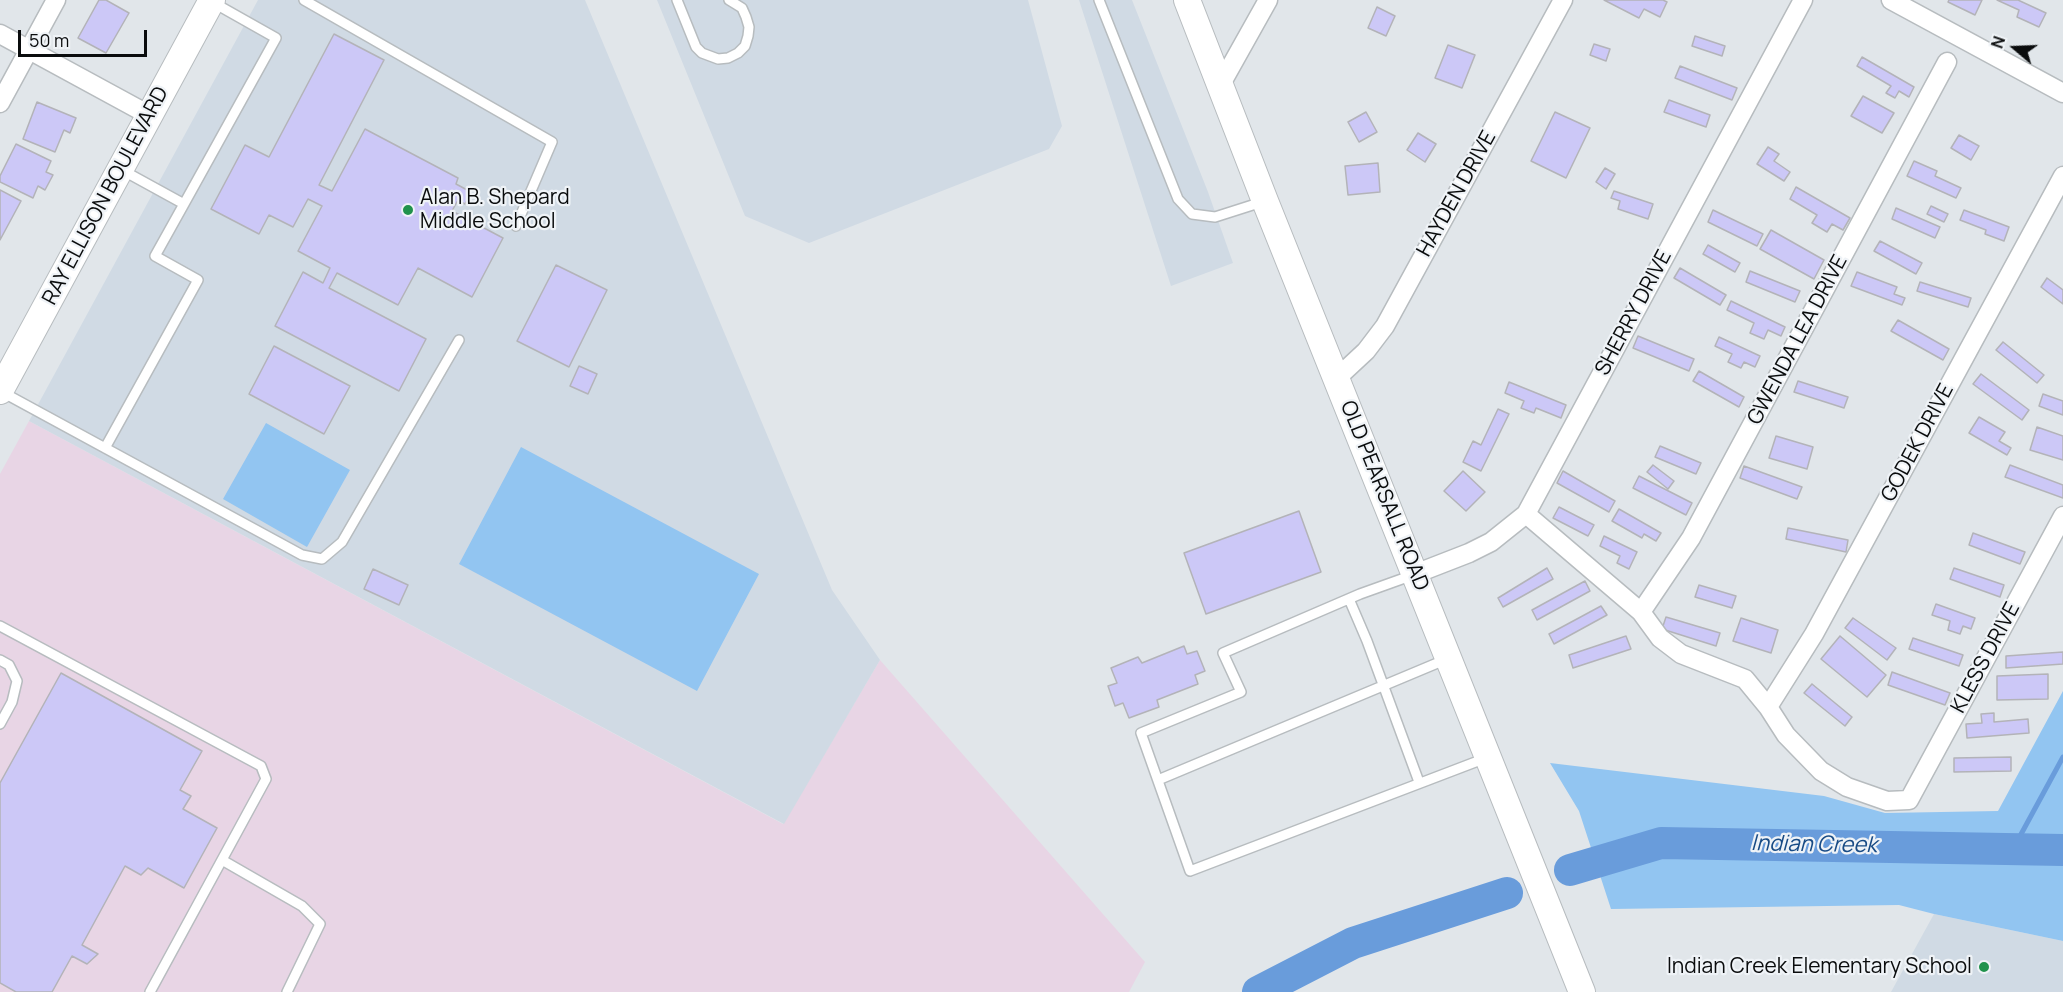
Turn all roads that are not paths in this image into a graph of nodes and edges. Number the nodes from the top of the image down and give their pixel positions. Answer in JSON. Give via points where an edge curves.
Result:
{"nodes":[{"id":1,"x":56,"y":0,"type":"edge"},
{"id":2,"x":304,"y":0,"type":"edge"},
{"id":3,"x":677,"y":0,"type":"edge"},
{"id":4,"x":729,"y":0,"type":"edge"},
{"id":5,"x":1099,"y":0,"type":"edge"},
{"id":6,"x":1187,"y":0,"type":"edge"},
{"id":7,"x":1268,"y":0,"type":"edge"},
{"id":8,"x":1563,"y":0,"type":"edge"},
{"id":9,"x":1803,"y":0,"type":"edge"},
{"id":10,"x":1891,"y":0,"type":"edge"},
{"id":11,"x":211,"y":1,"type":"edge"},
{"id":12,"x":0,"y":34,"type":"edge"},
{"id":13,"x":29,"y":50,"type":"junction"},
{"id":14,"x":1947,"y":62,"type":"dead end"},
{"id":15,"x":1221,"y":84,"type":"junction"},
{"id":16,"x":2063,"y":93,"type":"edge"},
{"id":17,"x":0,"y":103,"type":"edge"},
{"id":18,"x":149,"y":115,"type":"junction"},
{"id":19,"x":120,"y":169,"type":"junction"},
{"id":20,"x":2063,"y":176,"type":"edge"},
{"id":21,"x":1265,"y":201,"type":"junction"},
{"id":22,"x":184,"y":204,"type":"junction"},
{"id":23,"x":516,"y":226,"type":"dead end"},
{"id":24,"x":459,"y":340,"type":"dead end"},
{"id":25,"x":1337,"y":378,"type":"junction"},
{"id":26,"x":0,"y":391,"type":"edge"},
{"id":27,"x":105,"y":448,"type":"junction"},
{"id":28,"x":1526,"y":514,"type":"junction"},
{"id":29,"x":2063,"y":516,"type":"edge"},
{"id":30,"x":1415,"y":574,"type":"junction"},
{"id":31,"x":1348,"y":599,"type":"junction"},
{"id":32,"x":1641,"y":612,"type":"junction"},
{"id":33,"x":0,"y":626,"type":"edge"},
{"id":34,"x":1449,"y":658,"type":"junction"},
{"id":35,"x":0,"y":660,"type":"edge"},
{"id":36,"x":1383,"y":685,"type":"junction"},
{"id":37,"x":1768,"y":707,"type":"junction"},
{"id":38,"x":0,"y":724,"type":"edge"},
{"id":39,"x":1489,"y":757,"type":"junction"},
{"id":40,"x":1158,"y":780,"type":"junction"},
{"id":41,"x":1419,"y":782,"type":"junction"},
{"id":42,"x":222,"y":860,"type":"junction"},
{"id":43,"x":150,"y":992,"type":"edge"},
{"id":44,"x":287,"y":992,"type":"edge"},
{"id":45,"x":1582,"y":992,"type":"edge"}],
"edges":[{"from":1,"to":13,"type":"street"},
{"from":2,"to":23,"type":"lane","via":[[552,142]]},
{"from":3,"to":4,"type":"lane","via":[[696,47],[718,59],[738,53],[748,36],[742,8]]},
{"from":5,"to":21,"type":"lane","via":[[1178,199],[1192,213],[1215,217]]},
{"from":6,"to":15,"type":"main road","name":"OLD PEARSALL ROAD"},
{"from":7,"to":15,"type":"street"},
{"from":8,"to":25,"type":"street","name":"HAYDEN DRIVE","via":[[1385,326]]},
{"from":9,"to":28,"type":"street","name":"SHERRY DRIVE"},
{"from":10,"to":16,"type":"street"},
{"from":11,"to":18,"type":"main road","name":"RAY ELLISON BOULEVARD"},
{"from":11,"to":22,"type":"lane","via":[[276,38]]},
{"from":12,"to":13,"type":"street"},
{"from":13,"to":17,"type":"street"},
{"from":13,"to":18,"type":"street"},
{"from":14,"to":32,"type":"street","name":"GWENDA LEA DRIVE","via":[[1691,538]]},
{"from":15,"to":21,"type":"main road","name":"OLD PEARSALL ROAD"},
{"from":18,"to":19,"type":"main road","name":"RAY ELLISON BOULEVARD"},
{"from":19,"to":22,"type":"lane"},
{"from":19,"to":26,"type":"main road","name":"RAY ELLISON BOULEVARD"},
{"from":20,"to":37,"type":"street","name":"GODEK DRIVE","via":[[1814,634]]},
{"from":21,"to":25,"type":"main road","name":"OLD PEARSALL ROAD"},
{"from":22,"to":27,"type":"lane","via":[[155,256],[198,280]]},
{"from":24,"to":27,"type":"lane","via":[[342,542],[322,559],[303,555]]},
{"from":25,"to":30,"type":"main road","name":"OLD PEARSALL ROAD"},
{"from":26,"to":27,"type":"lane"},
{"from":28,"to":30,"type":"street","name":"SHERRY DRIVE","via":[[1484,546]]},
{"from":28,"to":32,"type":"street"},
{"from":29,"to":37,"type":"street","name":"KLESS DRIVE","via":[[1909,800],[1887,801],[1847,787],[1821,771],[1786,735]]},
{"from":30,"to":31,"type":"lane"},
{"from":30,"to":34,"type":"main road","name":"OLD PEARSALL ROAD"},
{"from":31,"to":36,"type":"lane"},
{"from":31,"to":40,"type":"lane","via":[[1223,653],[1241,693],[1141,734]]},
{"from":32,"to":37,"type":"street","via":[[1660,638],[1681,654],[1744,679]]},
{"from":33,"to":42,"type":"lane","via":[[261,766],[266,779]]},
{"from":34,"to":36,"type":"lane"},
{"from":34,"to":39,"type":"main road","name":"OLD PEARSALL ROAD"},
{"from":35,"to":38,"type":"lane","via":[[9,665],[17,681],[12,702]]},
{"from":36,"to":40,"type":"lane"},
{"from":36,"to":41,"type":"lane"},
{"from":39,"to":41,"type":"lane"},
{"from":39,"to":45,"type":"main road","name":"OLD PEARSALL ROAD"},
{"from":40,"to":41,"type":"lane","via":[[1190,871]]},
{"from":42,"to":43,"type":"lane"},
{"from":42,"to":44,"type":"lane","via":[[302,906],[320,924]]}]}
